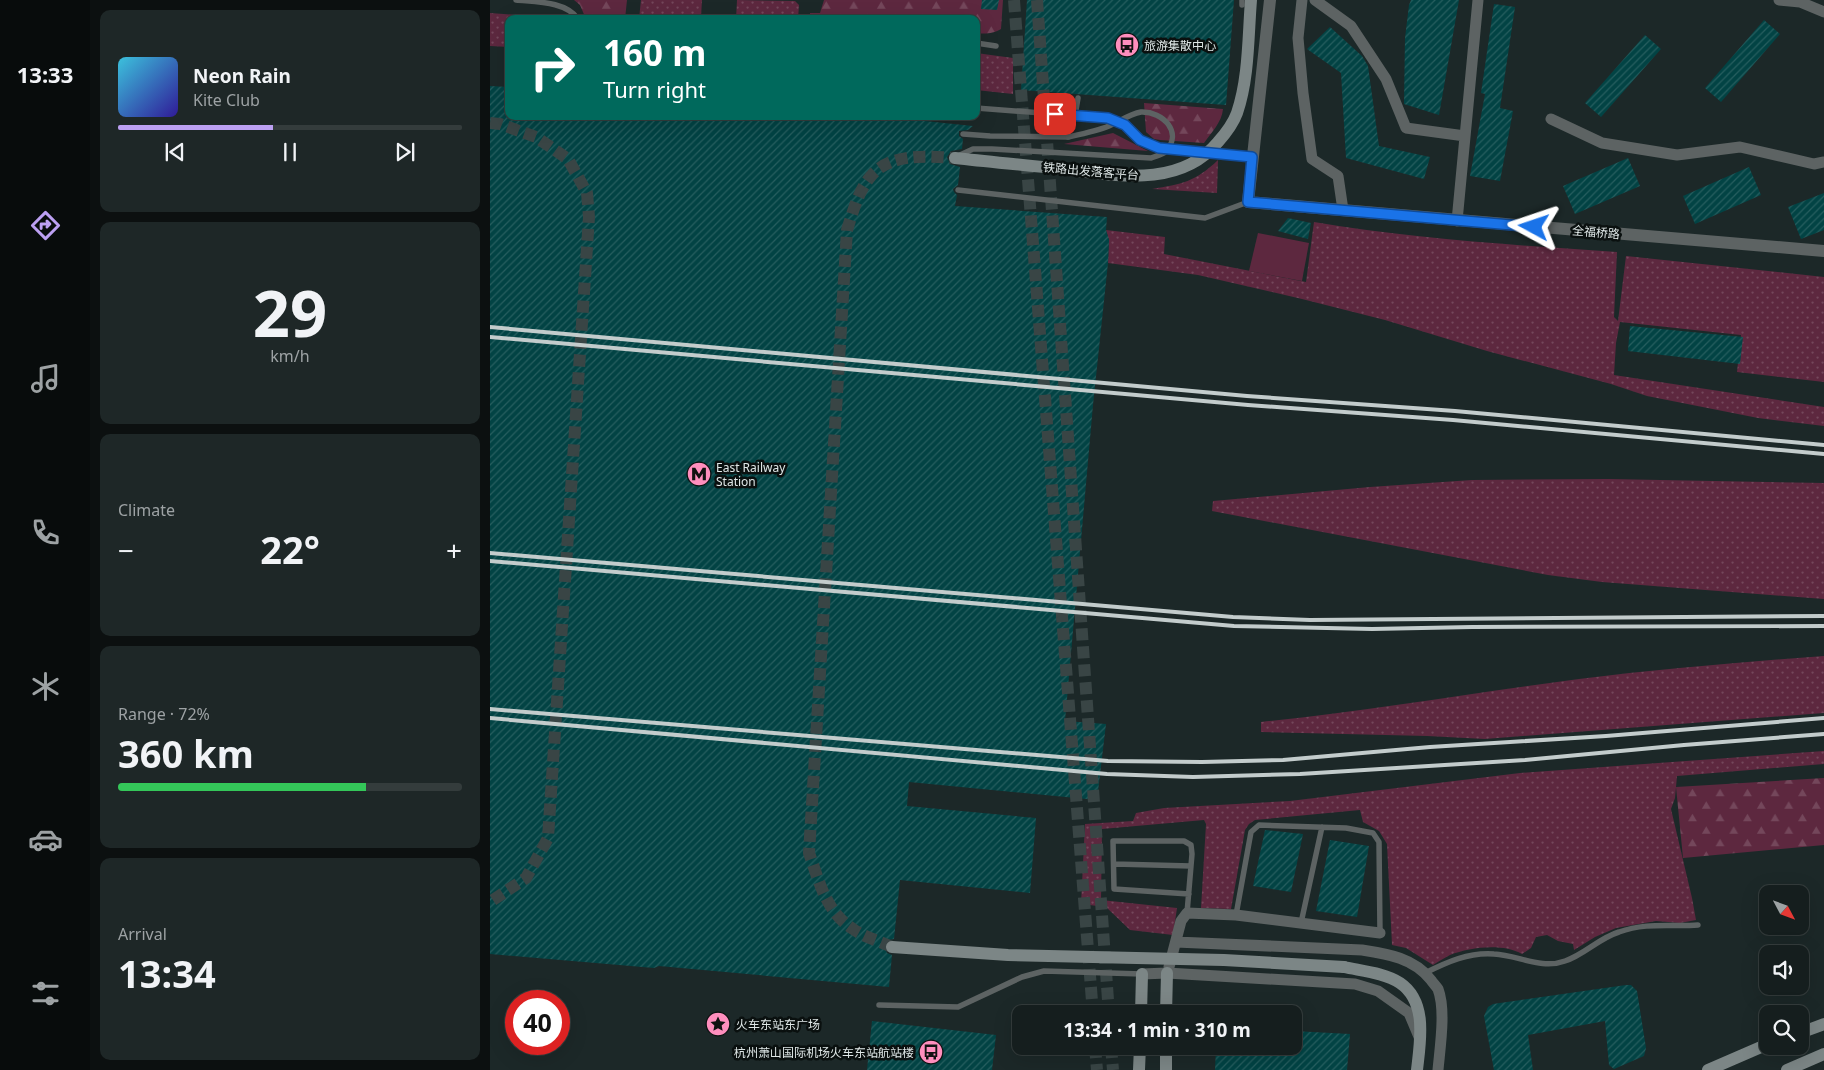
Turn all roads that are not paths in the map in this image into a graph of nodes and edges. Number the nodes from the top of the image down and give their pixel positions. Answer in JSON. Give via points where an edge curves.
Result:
{"nodes":[{"id":1,"x":516,"y":0,"type":"edge"},
{"id":2,"x":1270,"y":0,"type":"edge"},
{"id":3,"x":1302,"y":0,"type":"edge"},
{"id":4,"x":1315,"y":0,"type":"edge"},
{"id":5,"x":1478,"y":0,"type":"edge"},
{"id":6,"x":1778,"y":0,"type":"edge"},
{"id":7,"x":1245,"y":2,"type":"edge"},
{"id":8,"x":1824,"y":12,"type":"edge"},
{"id":9,"x":576,"y":15,"type":"edge"},
{"id":10,"x":980,"y":44,"type":"edge"},
{"id":11,"x":996,"y":46,"type":"dead end"},
{"id":12,"x":1078,"y":98,"type":"dead end"},
{"id":13,"x":980,"y":108,"type":"edge"},
{"id":14,"x":1075,"y":116,"type":"junction"},
{"id":15,"x":1551,"y":119,"type":"dead end"},
{"id":16,"x":963,"y":134,"type":"dead end"},
{"id":17,"x":1465,"y":136,"type":"junction"},
{"id":18,"x":1252,"y":157,"type":"junction"},
{"id":19,"x":955,"y":158,"type":"joint"},
{"id":20,"x":1824,"y":162,"type":"edge"},
{"id":21,"x":958,"y":190,"type":"dead end"},
{"id":22,"x":1248,"y":202,"type":"junction"},
{"id":23,"x":1343,"y":210,"type":"junction"},
{"id":24,"x":1458,"y":220,"type":"junction"},
{"id":25,"x":1824,"y":251,"type":"edge"},
{"id":26,"x":1322,"y":827,"type":"junction"},
{"id":27,"x":1114,"y":864,"type":"junction"},
{"id":28,"x":1191,"y":866,"type":"junction"},
{"id":29,"x":1189,"y":894,"type":"junction"},
{"id":30,"x":1187,"y":913,"type":"junction"},
{"id":31,"x":1236,"y":915,"type":"junction"},
{"id":32,"x":1301,"y":923,"type":"junction"},
{"id":33,"x":1698,"y":925,"type":"dead end"},
{"id":34,"x":1380,"y":933,"type":"joint"},
{"id":35,"x":1176,"y":942,"type":"junction"},
{"id":36,"x":892,"y":947,"type":"tunnel mouth"},
{"id":37,"x":1167,"y":973,"type":"junction"},
{"id":38,"x":1425,"y":973,"type":"junction"},
{"id":39,"x":1142,"y":974,"type":"junction"},
{"id":40,"x":879,"y":1005,"type":"dead end"},
{"id":41,"x":1141,"y":1005,"type":"edge"},
{"id":42,"x":1166,"y":1005,"type":"edge"},
{"id":43,"x":1824,"y":1024,"type":"edge"},
{"id":44,"x":1809,"y":1029,"type":"edge"},
{"id":45,"x":1420,"y":1041,"type":"junction"},
{"id":46,"x":1759,"y":1048,"type":"edge"},
{"id":47,"x":1824,"y":1054,"type":"edge"},
{"id":48,"x":1140,"y":1055,"type":"edge"},
{"id":49,"x":1166,"y":1055,"type":"edge"},
{"id":50,"x":1139,"y":1070,"type":"edge"},
{"id":51,"x":1166,"y":1070,"type":"edge"},
{"id":52,"x":1417,"y":1070,"type":"edge"},
{"id":53,"x":1438,"y":1070,"type":"edge"},
{"id":54,"x":1708,"y":1070,"type":"edge"},
{"id":55,"x":1786,"y":1070,"type":"edge"}],
"edges":[{"from":1,"to":9,"type":"lane","via":[[565,8]]},
{"from":2,"to":18,"type":"street"},
{"from":3,"to":23,"type":"street","via":[[1298,38],[1312,159],[1338,176]]},
{"from":4,"to":17,"type":"street","via":[[1351,26],[1386,79],[1406,128]]},
{"from":5,"to":17,"type":"street"},
{"from":6,"to":8,"type":"street","via":[[1800,2]]},
{"from":7,"to":19,"type":"main road","name":"铁路出发落客平台","bridge":true,"via":[[1245,76],[1236,115],[1214,147],[1186,168],[1164,174],[1126,176]]},
{"from":10,"to":11,"type":"lane"},
{"from":12,"to":14,"type":"lane"},
{"from":13,"to":14,"type":"lane"},
{"from":14,"to":18,"type":"lane","via":[[1108,118],[1125,125],[1140,140],[1159,148]]},
{"from":15,"to":20,"type":"street","via":[[1602,142],[1677,155],[1740,148],[1814,164]]},
{"from":16,"to":19,"type":"lane","bridge":true,"via":[[1068,137],[1108,126],[1140,112],[1152,112],[1165,119],[1173,139],[1165,153],[1151,158],[992,149],[973,149]]},
{"from":17,"to":24,"type":"street"},
{"from":18,"to":22,"type":"street"},
{"from":21,"to":22,"type":"lane","via":[[1205,218]]},
{"from":22,"to":23,"type":"street","name":"全福桥路"},
{"from":23,"to":24,"type":"street","name":"全福桥路"},
{"from":24,"to":25,"type":"street","name":"全福桥路"},
{"from":26,"to":31,"type":"lane","via":[[1259,825],[1251,832]]},
{"from":26,"to":32,"type":"lane"},
{"from":26,"to":34,"type":"lane","via":[[1373,833],[1379,842]]},
{"from":27,"to":28,"type":"lane"},
{"from":27,"to":28,"type":"lane","via":[[1113,841],[1184,841],[1191,845]]},
{"from":27,"to":29,"type":"lane","via":[[1114,888]]},
{"from":28,"to":29,"type":"lane"},
{"from":29,"to":30,"type":"lane"},
{"from":30,"to":31,"type":"street"},
{"from":30,"to":35,"type":"street","via":[[1181,921]]},
{"from":31,"to":32,"type":"street"},
{"from":32,"to":34,"type":"street"},
{"from":33,"to":38,"type":"lane","via":[[1679,927],[1661,924],[1618,932],[1565,962],[1547,964],[1512,956],[1474,954]]},
{"from":35,"to":37,"type":"street"},
{"from":35,"to":38,"type":"street","via":[[1362,950],[1407,960]]},
{"from":36,"to":45,"type":"main road","bridge":true,"via":[[1008,955],[1224,960],[1344,967],[1383,976],[1401,984],[1414,999],[1420,1014]]},
{"from":37,"to":39,"type":"street"},
{"from":37,"to":42,"type":"main road"},
{"from":37,"to":45,"type":"street","via":[[1355,984],[1378,991],[1409,1013]]},
{"from":38,"to":53,"type":"street","via":[[1437,989],[1441,1008]]},
{"from":39,"to":40,"type":"lane","via":[[1044,971],[1022,977],[958,1007]]},
{"from":39,"to":41,"type":"main road"},
{"from":43,"to":44,"type":"main road"},
{"from":45,"to":52,"type":"main road"},
{"from":46,"to":54,"type":"main road"},
{"from":47,"to":55,"type":"main road"},
{"from":48,"to":50,"type":"main road"},
{"from":49,"to":51,"type":"main road"}]}
